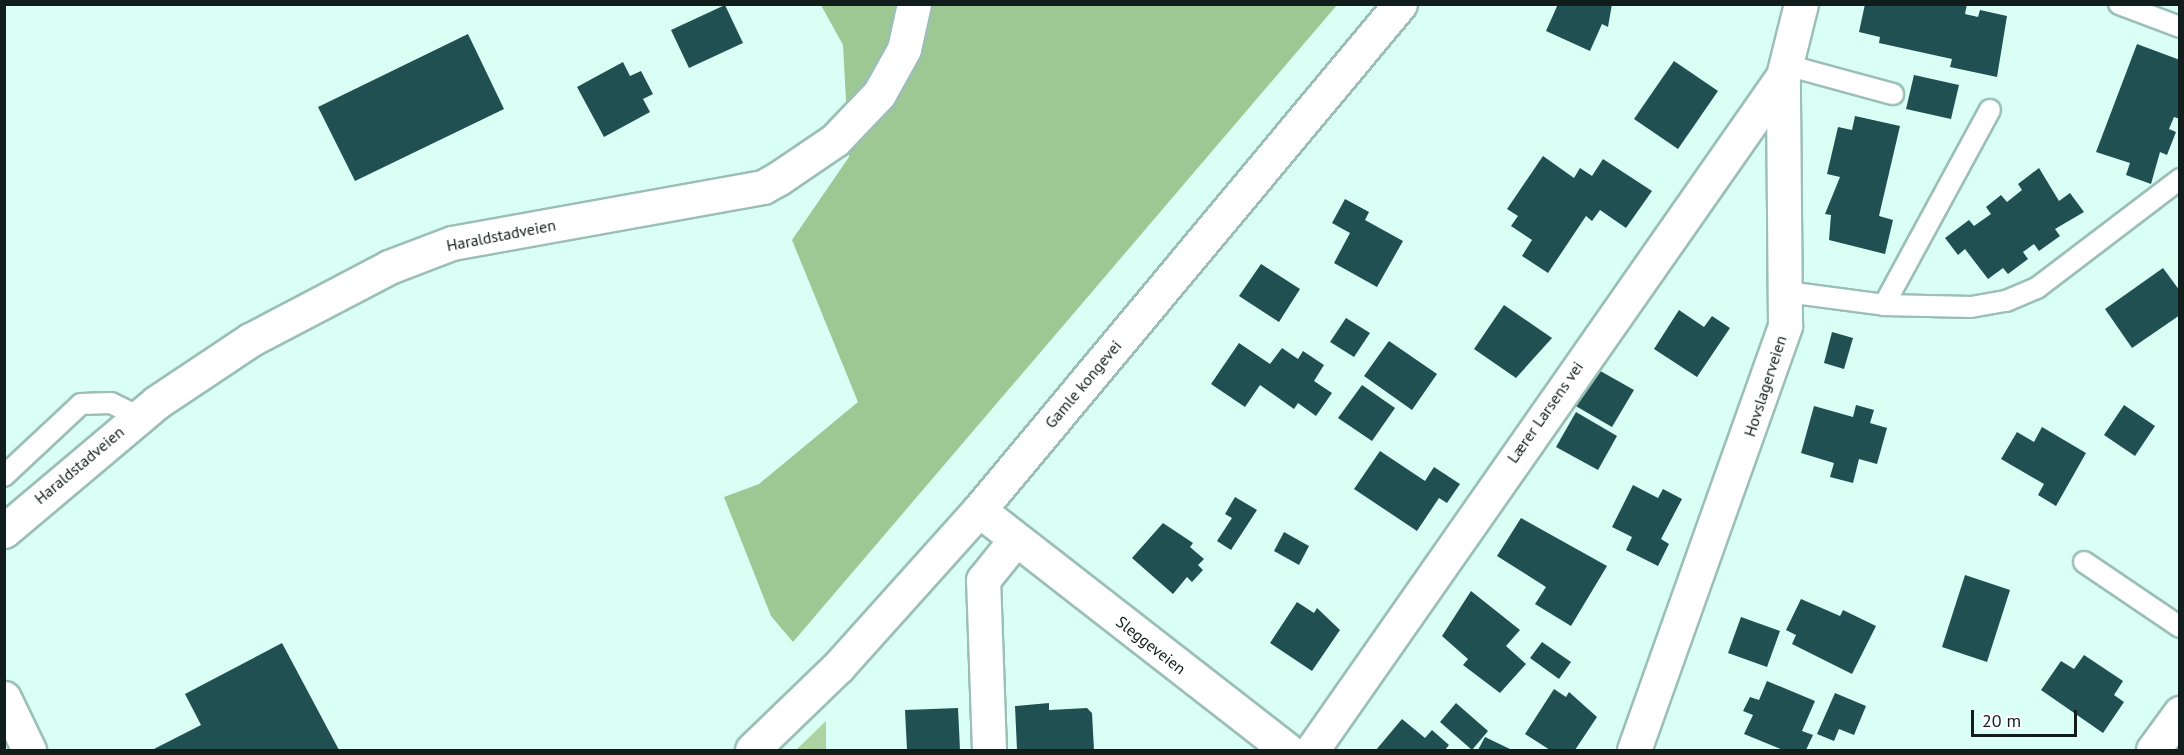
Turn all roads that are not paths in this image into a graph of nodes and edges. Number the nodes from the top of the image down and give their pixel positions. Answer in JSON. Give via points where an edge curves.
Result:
{"nodes":[{"id":1,"x":914,"y":4,"type":"edge"},
{"id":2,"x":1400,"y":4,"type":"edge"},
{"id":3,"x":1801,"y":4,"type":"edge"},
{"id":4,"x":2119,"y":4,"type":"edge"},
{"id":5,"x":2180,"y":27,"type":"edge"},
{"id":6,"x":1784,"y":70,"type":"junction"},
{"id":7,"x":1893,"y":94,"type":"dead end"},
{"id":8,"x":1990,"y":111,"type":"dead end"},
{"id":9,"x":2180,"y":178,"type":"edge"},
{"id":10,"x":1787,"y":292,"type":"junction"},
{"id":11,"x":1884,"y":304,"type":"junction"},
{"id":12,"x":138,"y":416,"type":"junction"},
{"id":13,"x":4,"y":476,"type":"edge"},
{"id":14,"x":979,"y":510,"type":"junction"},
{"id":15,"x":4,"y":531,"type":"edge"},
{"id":16,"x":1015,"y":540,"type":"junction"},
{"id":17,"x":2084,"y":562,"type":"dead end"},
{"id":18,"x":2180,"y":627,"type":"edge"},
{"id":19,"x":4,"y":698,"type":"edge"},
{"id":20,"x":29,"y":750,"type":"edge"},
{"id":21,"x":752,"y":750,"type":"edge"},
{"id":22,"x":989,"y":750,"type":"edge"},
{"id":23,"x":1287,"y":750,"type":"edge"},
{"id":24,"x":1312,"y":750,"type":"edge"},
{"id":25,"x":1634,"y":750,"type":"edge"}],
"edges":[{"from":1,"to":12,"type":"street","name":"Haraldstadveien","via":[[904,49],[879,94],[835,140],[764,187],[452,243],[389,267],[250,340]]},
{"from":2,"to":14,"type":"street","name":"Gamle kongevei"},
{"from":3,"to":6,"type":"street","name":"Hovslagerveien"},
{"from":4,"to":5,"type":"lane"},
{"from":6,"to":7,"type":"lane"},
{"from":6,"to":10,"type":"street","name":"Hovslagerveien"},
{"from":6,"to":24,"type":"street","name":"Lærer Larsens vei"},
{"from":8,"to":11,"type":"lane"},
{"from":9,"to":11,"type":"lane","via":[[2037,288],[1971,307]]},
{"from":10,"to":11,"type":"lane"},
{"from":10,"to":25,"type":"street","name":"Hovslagerveien","via":[[1785,325],[1766,386]]},
{"from":12,"to":13,"type":"lane","via":[[111,403],[81,404]]},
{"from":12,"to":15,"type":"street","name":"Haraldstadveien"},
{"from":14,"to":16,"type":"street","name":"Sleggeveien"},
{"from":14,"to":21,"type":"street","name":"Gamle kongevei","via":[[838,667]]},
{"from":16,"to":22,"type":"street","via":[[983,580]]},
{"from":16,"to":23,"type":"street","name":"Sleggeveien"},
{"from":17,"to":18,"type":"lane"},
{"from":19,"to":20,"type":"street"}]}
